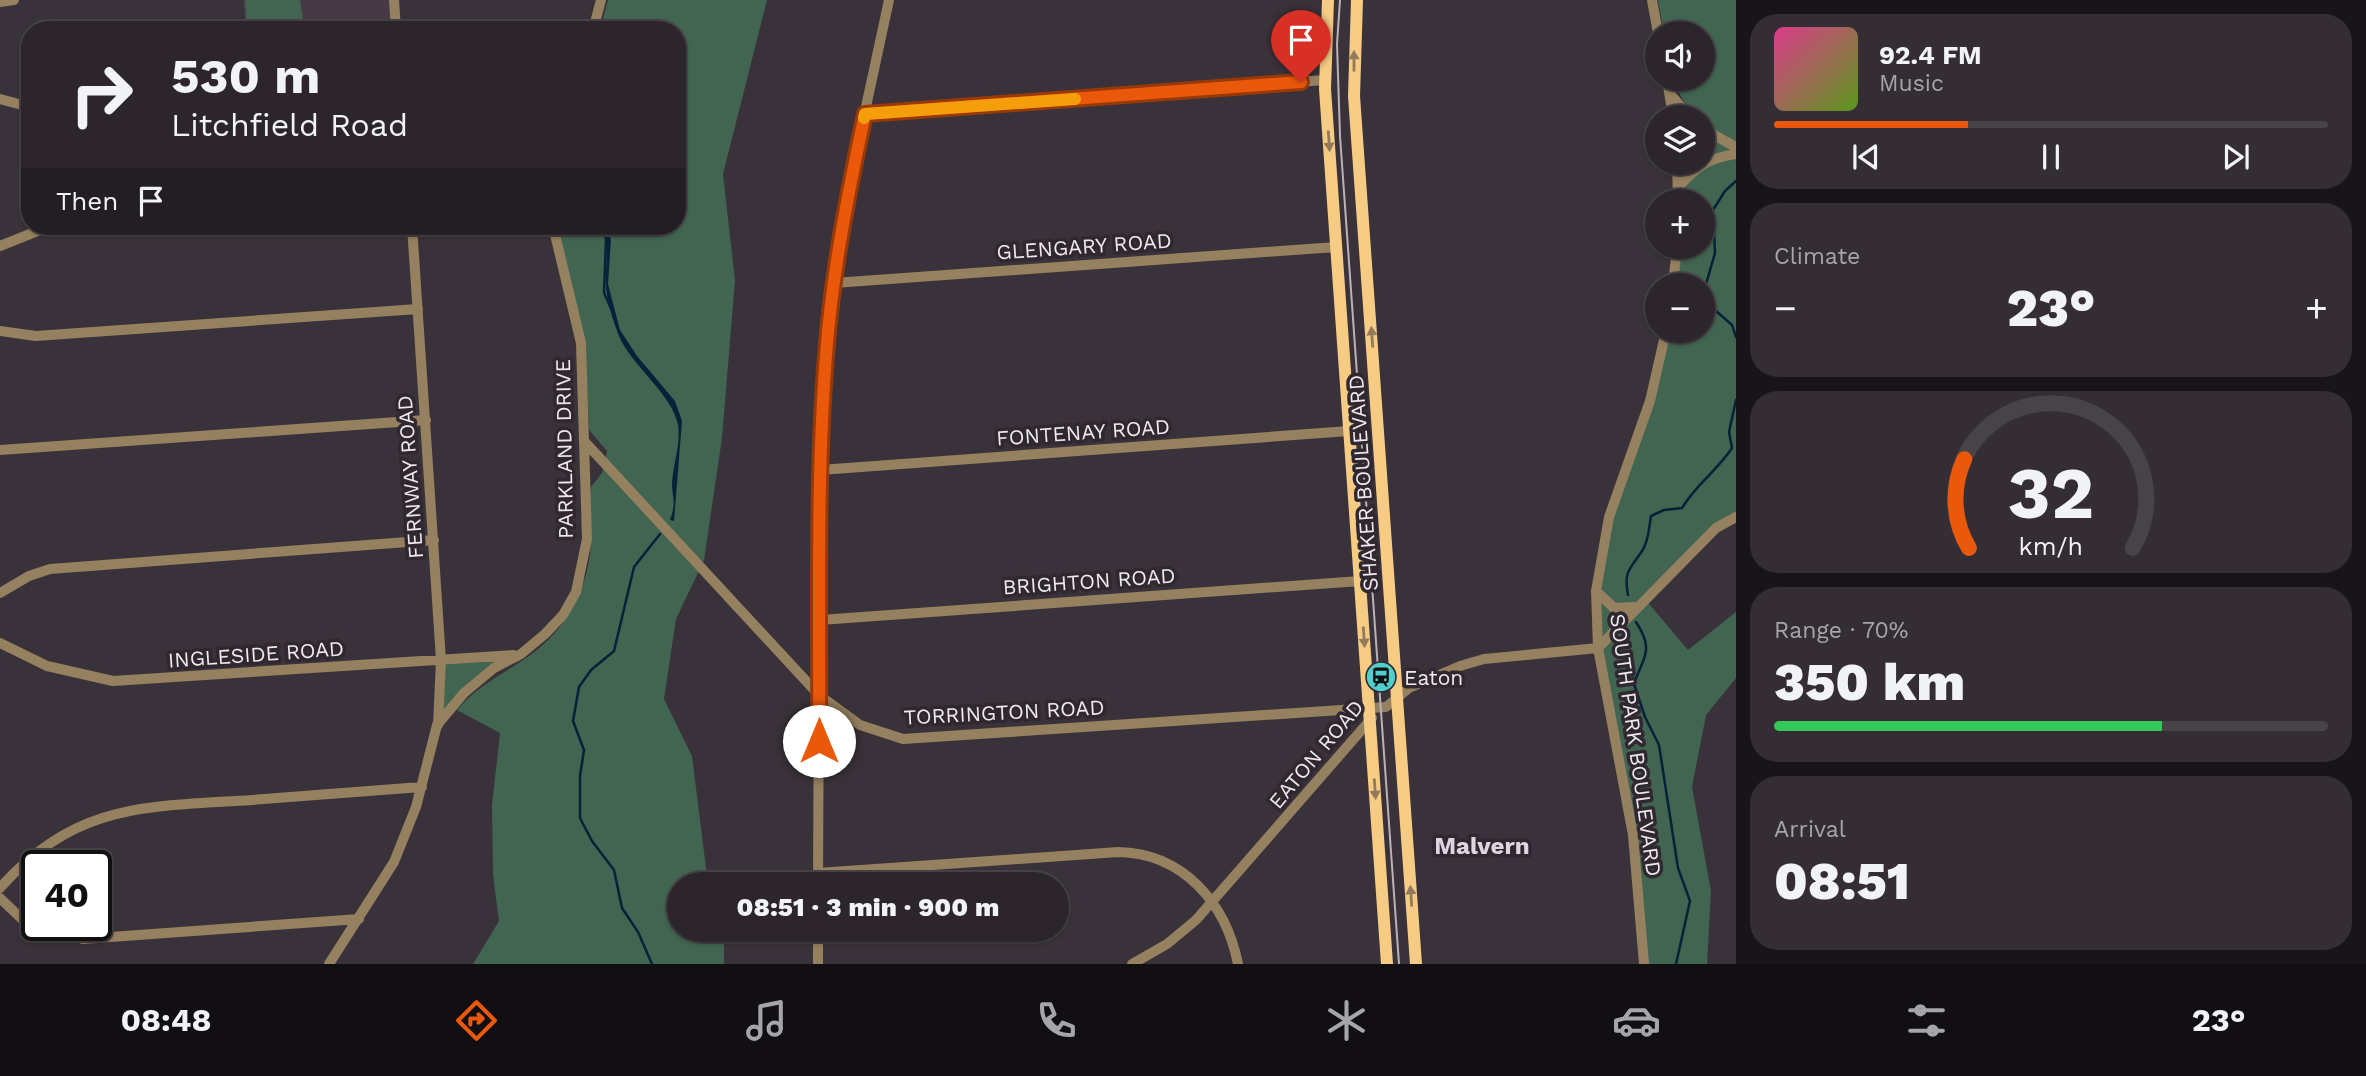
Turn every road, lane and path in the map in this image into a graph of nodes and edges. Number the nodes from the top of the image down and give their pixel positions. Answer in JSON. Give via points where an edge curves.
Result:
{"nodes":[{"id":1,"x":14,"y":0,"type":"edge"},
{"id":2,"x":394,"y":0,"type":"edge"},
{"id":3,"x":601,"y":0,"type":"edge"},
{"id":4,"x":889,"y":0,"type":"edge"},
{"id":5,"x":1328,"y":0,"type":"edge"},
{"id":6,"x":1357,"y":0,"type":"edge"},
{"id":7,"x":1652,"y":0,"type":"edge"},
{"id":8,"x":0,"y":2,"type":"edge"},
{"id":9,"x":396,"y":21,"type":"edge"},
{"id":10,"x":595,"y":21,"type":"edge"},
{"id":11,"x":1656,"y":21,"type":"edge"},
{"id":12,"x":1325,"y":80,"type":"junction"},
{"id":13,"x":1670,"y":91,"type":"edge"},
{"id":14,"x":1671,"y":95,"type":"junction"},
{"id":15,"x":0,"y":99,"type":"edge"},
{"id":16,"x":21,"y":105,"type":"edge"},
{"id":17,"x":1672,"y":105,"type":"edge"},
{"id":18,"x":1680,"y":105,"type":"edge"},
{"id":19,"x":865,"y":114,"type":"junction"},
{"id":20,"x":1715,"y":136,"type":"edge"},
{"id":21,"x":1736,"y":147,"type":"edge"},
{"id":22,"x":1736,"y":154,"type":"edge"},
{"id":23,"x":1677,"y":175,"type":"edge"},
{"id":24,"x":1678,"y":187,"type":"joint"},
{"id":25,"x":28,"y":235,"type":"edge"},
{"id":26,"x":413,"y":235,"type":"edge"},
{"id":27,"x":555,"y":235,"type":"edge"},
{"id":28,"x":0,"y":246,"type":"edge"},
{"id":29,"x":1336,"y":247,"type":"junction"},
{"id":30,"x":834,"y":283,"type":"junction"},
{"id":31,"x":418,"y":309,"type":"junction"},
{"id":32,"x":0,"y":331,"type":"edge"},
{"id":33,"x":1663,"y":343,"type":"edge"},
{"id":34,"x":426,"y":420,"type":"junction"},
{"id":35,"x":1349,"y":431,"type":"junction"},
{"id":36,"x":584,"y":441,"type":"junction"},
{"id":37,"x":0,"y":450,"type":"edge"},
{"id":38,"x":820,"y":470,"type":"junction"},
{"id":39,"x":1736,"y":517,"type":"edge"},
{"id":40,"x":434,"y":540,"type":"junction"},
{"id":41,"x":1360,"y":581,"type":"junction"},
{"id":42,"x":1596,"y":591,"type":"junction"},
{"id":43,"x":0,"y":593,"type":"edge"},
{"id":44,"x":1638,"y":606,"type":"junction"},
{"id":45,"x":820,"y":620,"type":"junction"},
{"id":46,"x":0,"y":643,"type":"edge"},
{"id":47,"x":1598,"y":648,"type":"junction"},
{"id":48,"x":521,"y":654,"type":"junction"},
{"id":49,"x":441,"y":660,"type":"junction"},
{"id":50,"x":819,"y":695,"type":"junction"},
{"id":51,"x":1398,"y":698,"type":"junction"},
{"id":52,"x":1375,"y":707,"type":"junction"},
{"id":53,"x":1370,"y":721,"type":"junction"},
{"id":54,"x":438,"y":725,"type":"junction"},
{"id":55,"x":422,"y":788,"type":"junction"},
{"id":56,"x":818,"y":872,"type":"edge"},
{"id":57,"x":890,"y":872,"type":"edge"},
{"id":58,"x":0,"y":888,"type":"edge"},
{"id":59,"x":0,"y":898,"type":"edge"},
{"id":60,"x":1213,"y":902,"type":"junction"},
{"id":61,"x":21,"y":918,"type":"edge"},
{"id":62,"x":359,"y":919,"type":"junction"},
{"id":63,"x":112,"y":937,"type":"edge"},
{"id":64,"x":818,"y":942,"type":"edge"},
{"id":65,"x":329,"y":964,"type":"edge"},
{"id":66,"x":818,"y":964,"type":"edge"},
{"id":67,"x":1132,"y":964,"type":"edge"},
{"id":68,"x":1238,"y":964,"type":"edge"},
{"id":69,"x":1387,"y":964,"type":"edge"},
{"id":70,"x":1416,"y":964,"type":"edge"},
{"id":71,"x":1644,"y":964,"type":"edge"}],
"edges":[{"from":1,"to":8,"type":"street"},
{"from":2,"to":9,"type":"street"},
{"from":3,"to":10,"type":"street"},
{"from":4,"to":19,"type":"street"},
{"from":5,"to":12,"type":"main road","name":"SHAKER BOULEVARD"},
{"from":51,"to":6,"type":"main road","name":"SHAKER BOULEVARD","one_way":true,"via":[[1354,96]]},
{"from":7,"to":11,"type":"street"},
{"from":12,"to":19,"type":"street"},
{"from":12,"to":29,"type":"main road","name":"SHAKER BOULEVARD","one_way":true},
{"from":13,"to":14,"type":"street"},
{"from":14,"to":17,"type":"street"},
{"from":14,"to":18,"type":"street"},
{"from":15,"to":16,"type":"street"},
{"from":19,"to":30,"type":"street"},
{"from":20,"to":21,"type":"street"},
{"from":22,"to":24,"type":"street","via":[[1703,163]]},
{"from":23,"to":24,"type":"street"},
{"from":25,"to":28,"type":"street"},
{"from":26,"to":31,"type":"street","name":"FERNWAY ROAD"},
{"from":27,"to":36,"type":"street","name":"PARKLAND DRIVE","via":[[581,343]]},
{"from":29,"to":30,"type":"street","name":"GLENGARY ROAD"},
{"from":29,"to":35,"type":"main road","name":"SHAKER BOULEVARD"},
{"from":30,"to":38,"type":"street"},
{"from":31,"to":32,"type":"street","via":[[36,336]]},
{"from":31,"to":34,"type":"street","name":"FERNWAY ROAD"},
{"from":33,"to":42,"type":"street","name":"SOUTH PARK BOULEVARD","via":[[1650,401],[1611,509]]},
{"from":34,"to":37,"type":"street"},
{"from":34,"to":40,"type":"street","name":"FERNWAY ROAD"},
{"from":35,"to":38,"type":"street","name":"FONTENAY ROAD"},
{"from":35,"to":41,"type":"main road","name":"SHAKER BOULEVARD"},
{"from":36,"to":48,"type":"street","name":"PARKLAND DRIVE","via":[[587,538],[576,592],[563,615]]},
{"from":36,"to":50,"type":"street","name":"TORRINGTON ROAD"},
{"from":38,"to":45,"type":"street"},
{"from":39,"to":44,"type":"street","via":[[1716,528]]},
{"from":40,"to":43,"type":"street","via":[[50,569]]},
{"from":40,"to":49,"type":"street","name":"FERNWAY ROAD"},
{"from":41,"to":45,"type":"street","name":"BRIGHTON ROAD"},
{"from":41,"to":52,"type":"main road","name":"SHAKER BOULEVARD","one_way":true},
{"from":42,"to":44,"type":"street","via":[[1614,608]]},
{"from":42,"to":47,"type":"street","name":"SOUTH PARK BOULEVARD"},
{"from":44,"to":47,"type":"street"},
{"from":45,"to":50,"type":"street"},
{"from":46,"to":49,"type":"street","name":"INGLESIDE ROAD","via":[[64,672],[113,681]]},
{"from":47,"to":51,"type":"street","name":"EATON ROAD","via":[[1484,659],[1409,688]]},
{"from":47,"to":71,"type":"street","name":"SOUTH PARK BOULEVARD","via":[[1633,835]]},
{"from":48,"to":49,"type":"street","name":"INGLESIDE ROAD"},
{"from":48,"to":54,"type":"street","name":"PARKLAND DRIVE","via":[[494,668],[464,693]]},
{"from":49,"to":54,"type":"street","name":"FERNWAY ROAD"},
{"from":50,"to":52,"type":"street","name":"TORRINGTON ROAD","via":[[860,725],[893,738],[913,740]]},
{"from":50,"to":56,"type":"street"},
{"from":51,"to":52,"type":"street","name":"EATON ROAD"},
{"from":70,"to":51,"type":"main road","name":"SHAKER BOULEVARD","one_way":true},
{"from":52,"to":53,"type":"main road","name":"SHAKER BOULEVARD"},
{"from":53,"to":60,"type":"street","name":"EATON ROAD"},
{"from":53,"to":69,"type":"main road","name":"SHAKER BOULEVARD","one_way":true},
{"from":54,"to":55,"type":"street","name":"PARKLAND DRIVE"},
{"from":55,"to":58,"type":"street","via":[[132,808],[73,830],[22,863]]},
{"from":55,"to":62,"type":"street","name":"PARKLAND DRIVE","via":[[394,862]]},
{"from":57,"to":60,"type":"street","via":[[1131,852],[1170,863]]},
{"from":59,"to":61,"type":"street"},
{"from":60,"to":67,"type":"street","name":"EATON ROAD","via":[[1167,944]]},
{"from":60,"to":68,"type":"street","via":[[1226,924]]},
{"from":62,"to":63,"type":"street"},
{"from":62,"to":65,"type":"street","name":"PARKLAND DRIVE"},
{"from":64,"to":66,"type":"street"}]}
